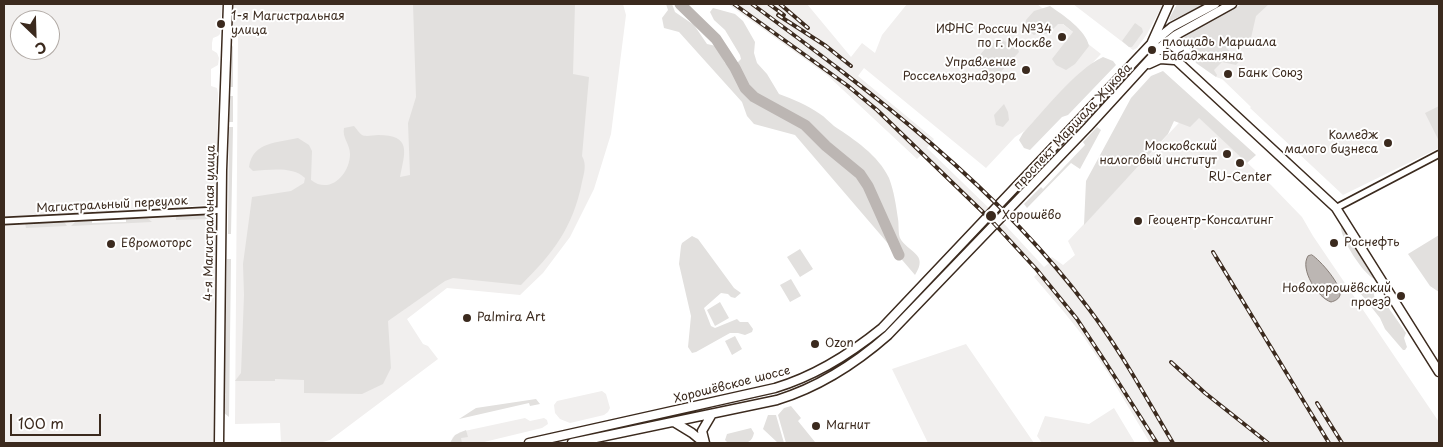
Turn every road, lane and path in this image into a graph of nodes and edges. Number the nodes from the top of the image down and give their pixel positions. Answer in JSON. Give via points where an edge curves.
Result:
{"nodes":[{"id":1,"x":228,"y":4,"type":"edge"},
{"id":2,"x":1170,"y":4,"type":"edge"},
{"id":3,"x":1215,"y":4,"type":"edge"},
{"id":4,"x":1232,"y":4,"type":"edge"},
{"id":5,"x":1165,"y":12,"type":"junction"},
{"id":6,"x":1178,"y":23,"type":"junction"},
{"id":7,"x":1162,"y":35,"type":"junction"},
{"id":8,"x":1151,"y":44,"type":"junction"},
{"id":9,"x":1160,"y":49,"type":"junction"},
{"id":10,"x":1176,"y":60,"type":"junction"},
{"id":11,"x":1144,"y":68,"type":"junction"},
{"id":12,"x":1439,"y":154,"type":"edge"},
{"id":13,"x":996,"y":208,"type":"joint"},
{"id":14,"x":1336,"y":208,"type":"junction"},
{"id":15,"x":222,"y":210,"type":"junction"},
{"id":16,"x":1004,"y":216,"type":"joint"},
{"id":17,"x":4,"y":221,"type":"edge"},
{"id":18,"x":1439,"y":372,"type":"edge"},
{"id":19,"x":712,"y":414,"type":"junction"},
{"id":20,"x":674,"y":422,"type":"junction"},
{"id":21,"x":219,"y":443,"type":"edge"},
{"id":22,"x":530,"y":443,"type":"edge"},
{"id":23,"x":572,"y":443,"type":"edge"},
{"id":24,"x":705,"y":443,"type":"edge"}],
"edges":[{"from":1,"to":15,"type":"main road","name":"4-я Магистральная улица"},
{"from":2,"to":5,"type":"main road"},
{"from":3,"to":6,"type":"main road","name":"проспект Маршала Жукова"},
{"from":4,"to":9,"type":"main road","name":"проспект Маршала Жукова","via":[[1176,35]]},
{"from":5,"to":6,"type":"main road","via":[[1167,24]]},
{"from":5,"to":7,"type":"main road"},
{"from":5,"to":8,"type":"main road"},
{"from":6,"to":7,"type":"main road","name":"проспект Маршала Жукова"},
{"from":7,"to":8,"type":"main road","name":"проспект Маршала Жукова"},
{"from":7,"to":9,"type":"main road"},
{"from":8,"to":9,"type":"main road"},
{"from":8,"to":13,"type":"main road","name":"проспект Маршала Жукова"},
{"from":9,"to":10,"type":"main road"},
{"from":9,"to":11,"type":"main road","name":"проспект Маршала Жукова"},
{"from":10,"to":11,"type":"main road","via":[[1160,59]]},
{"from":10,"to":14,"type":"main road"},
{"from":11,"to":16,"type":"main road","name":"проспект Маршала Жукова"},
{"from":12,"to":14,"type":"street"},
{"from":13,"to":22,"type":"main road","name":"Хорошёвское шоссе","via":[[882,328],[827,366],[775,388]]},
{"from":14,"to":18,"type":"main road"},
{"from":15,"to":17,"type":"street","name":"Магистральный переулок"},
{"from":15,"to":21,"type":"main road","name":"4-я Магистральная улица"},
{"from":16,"to":19,"type":"main road","name":"Хорошёвское шоссе","via":[[888,335],[852,363],[813,386],[788,396]]},
{"from":19,"to":20,"type":"main road","name":"Хорошёвское шоссе"},
{"from":19,"to":24,"type":"main road","via":[[702,431]]},
{"from":20,"to":23,"type":"main road","name":"Хорошёвское шоссе"},
{"from":20,"to":24,"type":"main road"}]}
